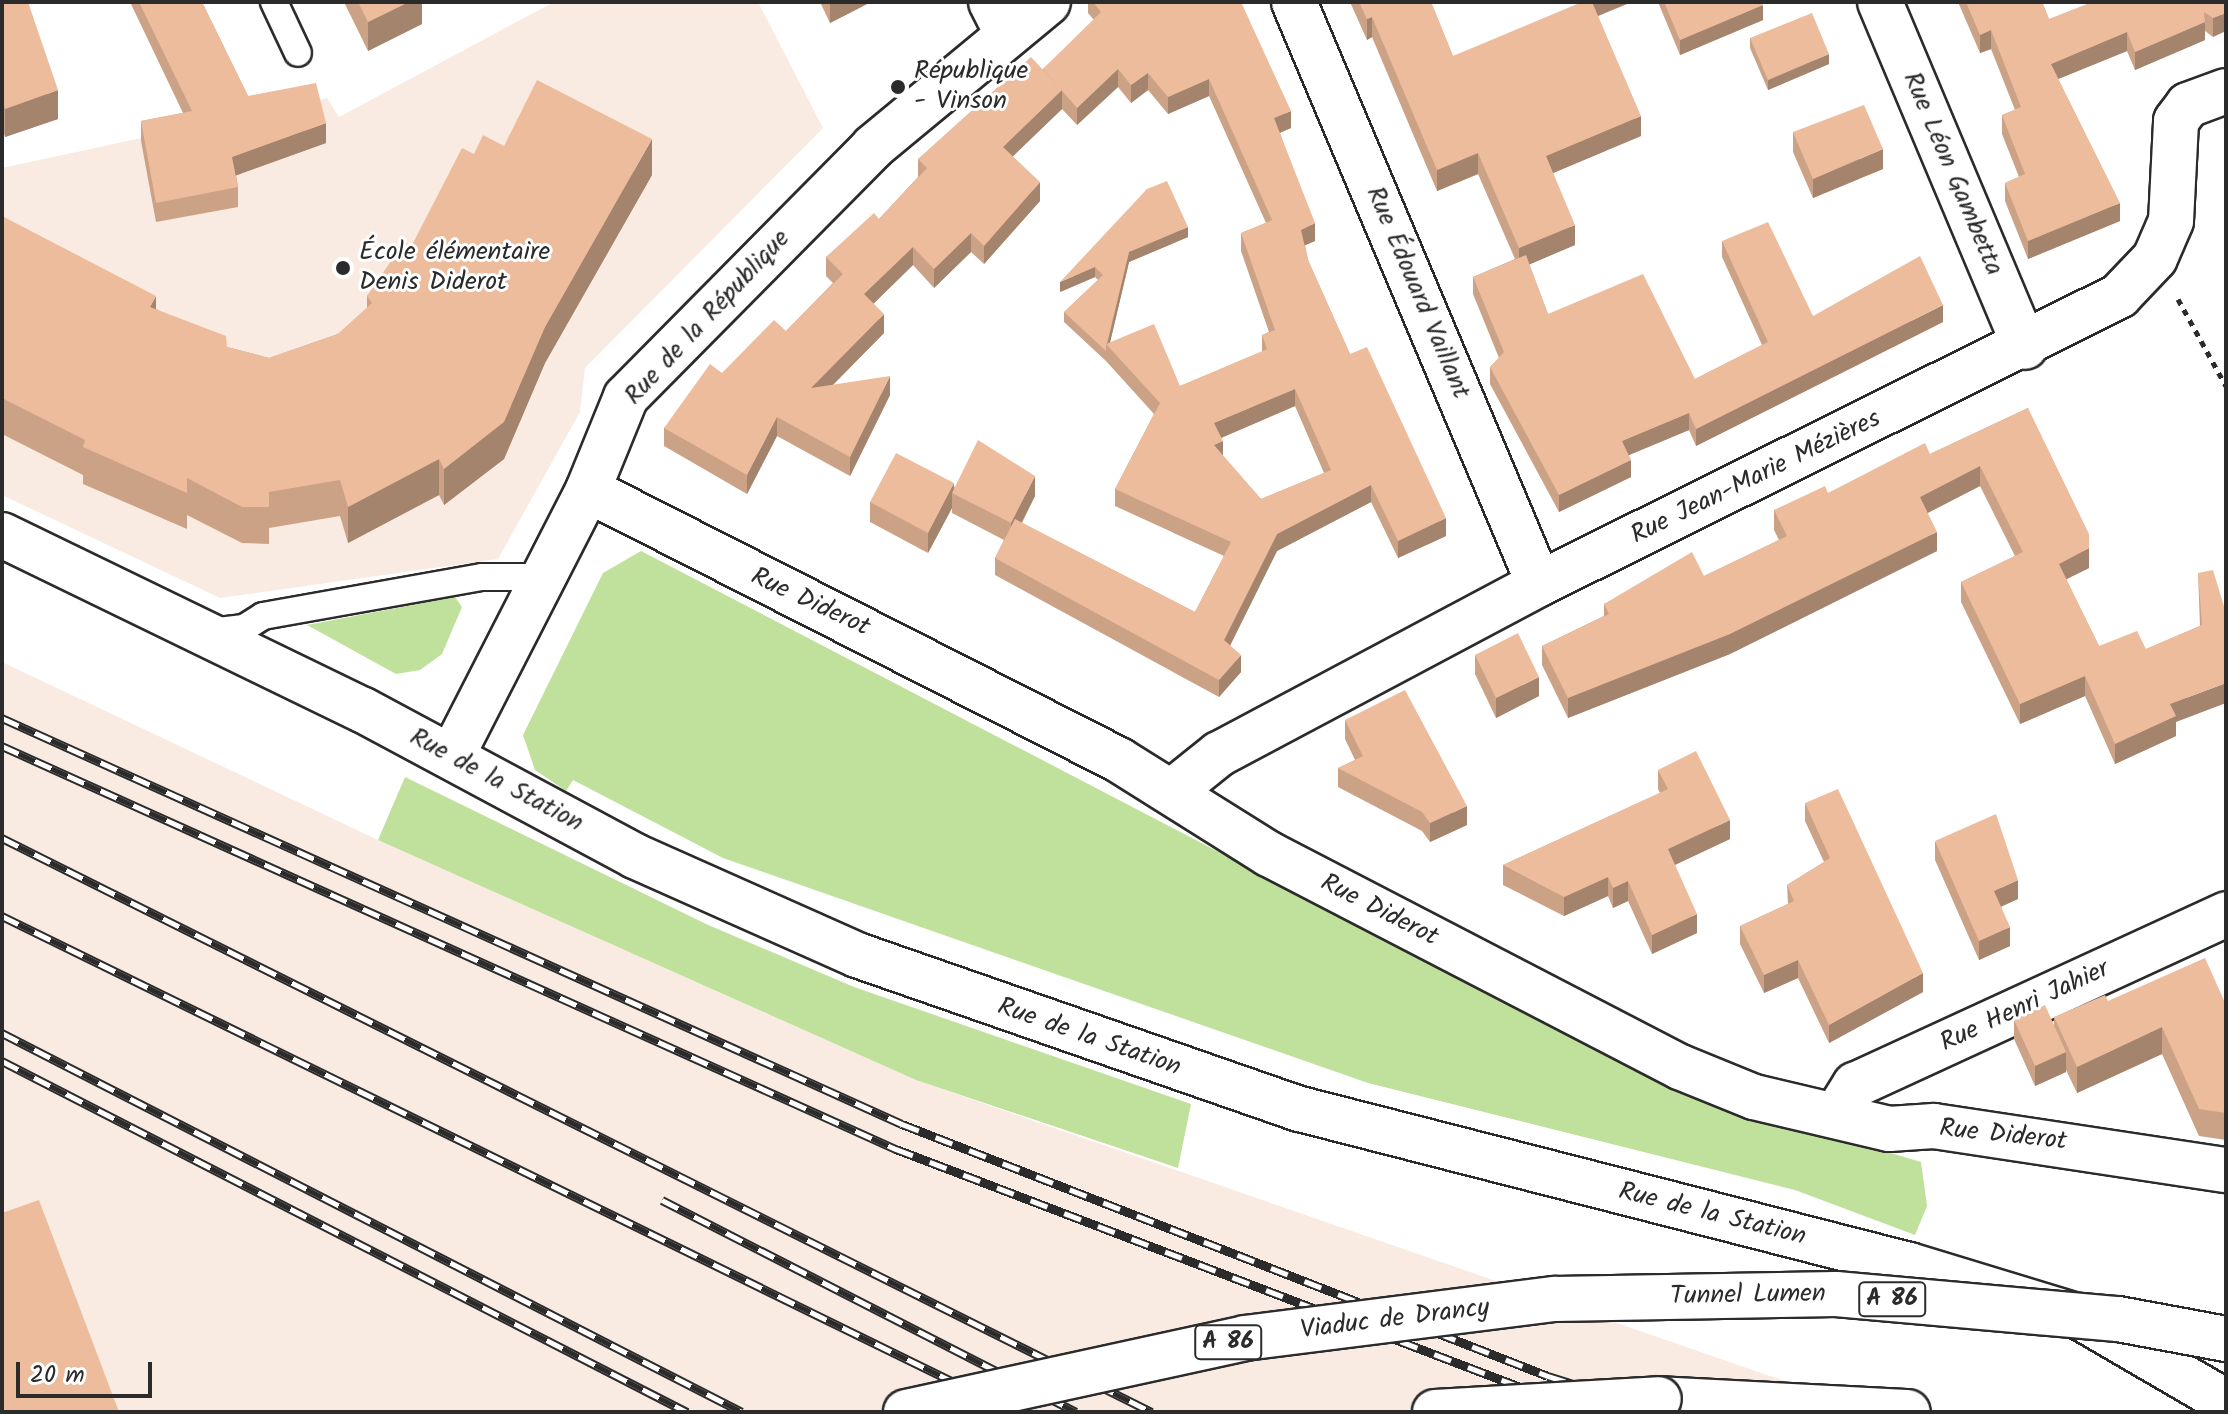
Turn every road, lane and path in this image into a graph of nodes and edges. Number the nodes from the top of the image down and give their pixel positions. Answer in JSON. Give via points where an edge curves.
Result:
{"nodes":[{"id":1,"x":274,"y":2,"type":"edge"},
{"id":2,"x":1048,"y":2,"type":"edge"},
{"id":3,"x":1294,"y":2,"type":"edge"},
{"id":4,"x":1880,"y":2,"type":"edge"},
{"id":5,"x":999,"y":18,"type":"edge"},
{"id":6,"x":298,"y":53,"type":"dead end"},
{"id":7,"x":2226,"y":91,"type":"edge"},
{"id":8,"x":2155,"y":258,"type":"junction"},
{"id":9,"x":2025,"y":347,"type":"junction"},
{"id":10,"x":2226,"y":386,"type":"edge"},
{"id":11,"x":588,"y":490,"type":"junction"},
{"id":12,"x":2,"y":535,"type":"edge"},
{"id":13,"x":543,"y":577,"type":"junction"},
{"id":14,"x":1539,"y":584,"type":"junction"},
{"id":15,"x":198,"y":634,"type":"junction"},
{"id":16,"x":452,"y":756,"type":"junction"},
{"id":17,"x":1174,"y":790,"type":"junction"},
{"id":18,"x":2226,"y":914,"type":"edge"},
{"id":19,"x":1836,"y":1115,"type":"junction"},
{"id":20,"x":2226,"y":1170,"type":"edge"},
{"id":21,"x":1555,"y":1299,"type":"joint"},
{"id":22,"x":2226,"y":1339,"type":"edge"},
{"id":23,"x":2226,"y":1402,"type":"edge"},
{"id":24,"x":906,"y":1412,"type":"edge"},
{"id":25,"x":1435,"y":1412,"type":"edge"},
{"id":26,"x":1908,"y":1412,"type":"edge"}],
"edges":[{"from":1,"to":6,"type":"lane"},
{"from":2,"to":5,"type":"main road","name":"Rue de la République"},
{"from":3,"to":14,"type":"main road","name":"Rue Édouard Vaillant"},
{"from":4,"to":9,"type":"main road","name":"Rue Léon Gambetta"},
{"from":5,"to":11,"type":"main road","name":"Rue de la République","via":[[626,397]]},
{"from":7,"to":8,"type":"main road","name":"Rue Jean-Marie Mézières","via":[[2188,105],[2176,121],[2171,221]]},
{"from":8,"to":9,"type":"main road","name":"Rue Jean-Marie Mézières","via":[[2119,296]]},
{"from":8,"to":10,"type":"path"},
{"from":9,"to":14,"type":"main road","name":"Rue Jean-Marie Mézières"},
{"from":11,"to":13,"type":"main road","name":"Rue de la République"},
{"from":11,"to":17,"type":"main road","name":"Rue Diderot"},
{"from":12,"to":15,"type":"main road","name":"Rue de la Station"},
{"from":13,"to":15,"type":"lane","via":[[482,577]]},
{"from":13,"to":16,"type":"main road","name":"Rue de la République"},
{"from":14,"to":17,"type":"main road","name":"Rue Jean-Marie Mézières","via":[[1219,754]]},
{"from":15,"to":16,"type":"main road","name":"Rue de la Station"},
{"from":16,"to":23,"type":"main road","name":"Rue de la Station","via":[[719,894],[857,955],[1071,1033],[1300,1109],[1909,1265],[2080,1317]]},
{"from":17,"to":19,"type":"main road","name":"Rue Diderot","via":[[1269,854],[1680,1067],[1754,1097]]},
{"from":18,"to":19,"type":"main road","name":"Rue Henri Jahier","via":[[1855,1085]]},
{"from":19,"to":20,"type":"main road","name":"Rue Diderot","via":[[1889,1129],[1963,1130]]},
{"from":21,"to":22,"type":"main road","name":"Tunnel Lumen","number":"A 86","bridge":true,"via":[[1836,1294],[2118,1319]]},
{"from":21,"to":24,"type":"main road","name":"Viaduc de Drancy","number":"A 86","bridge":true,"via":[[1245,1338]]},
{"from":25,"to":26,"type":"main road","bridge":true,"via":[[1659,1399]]}]}
